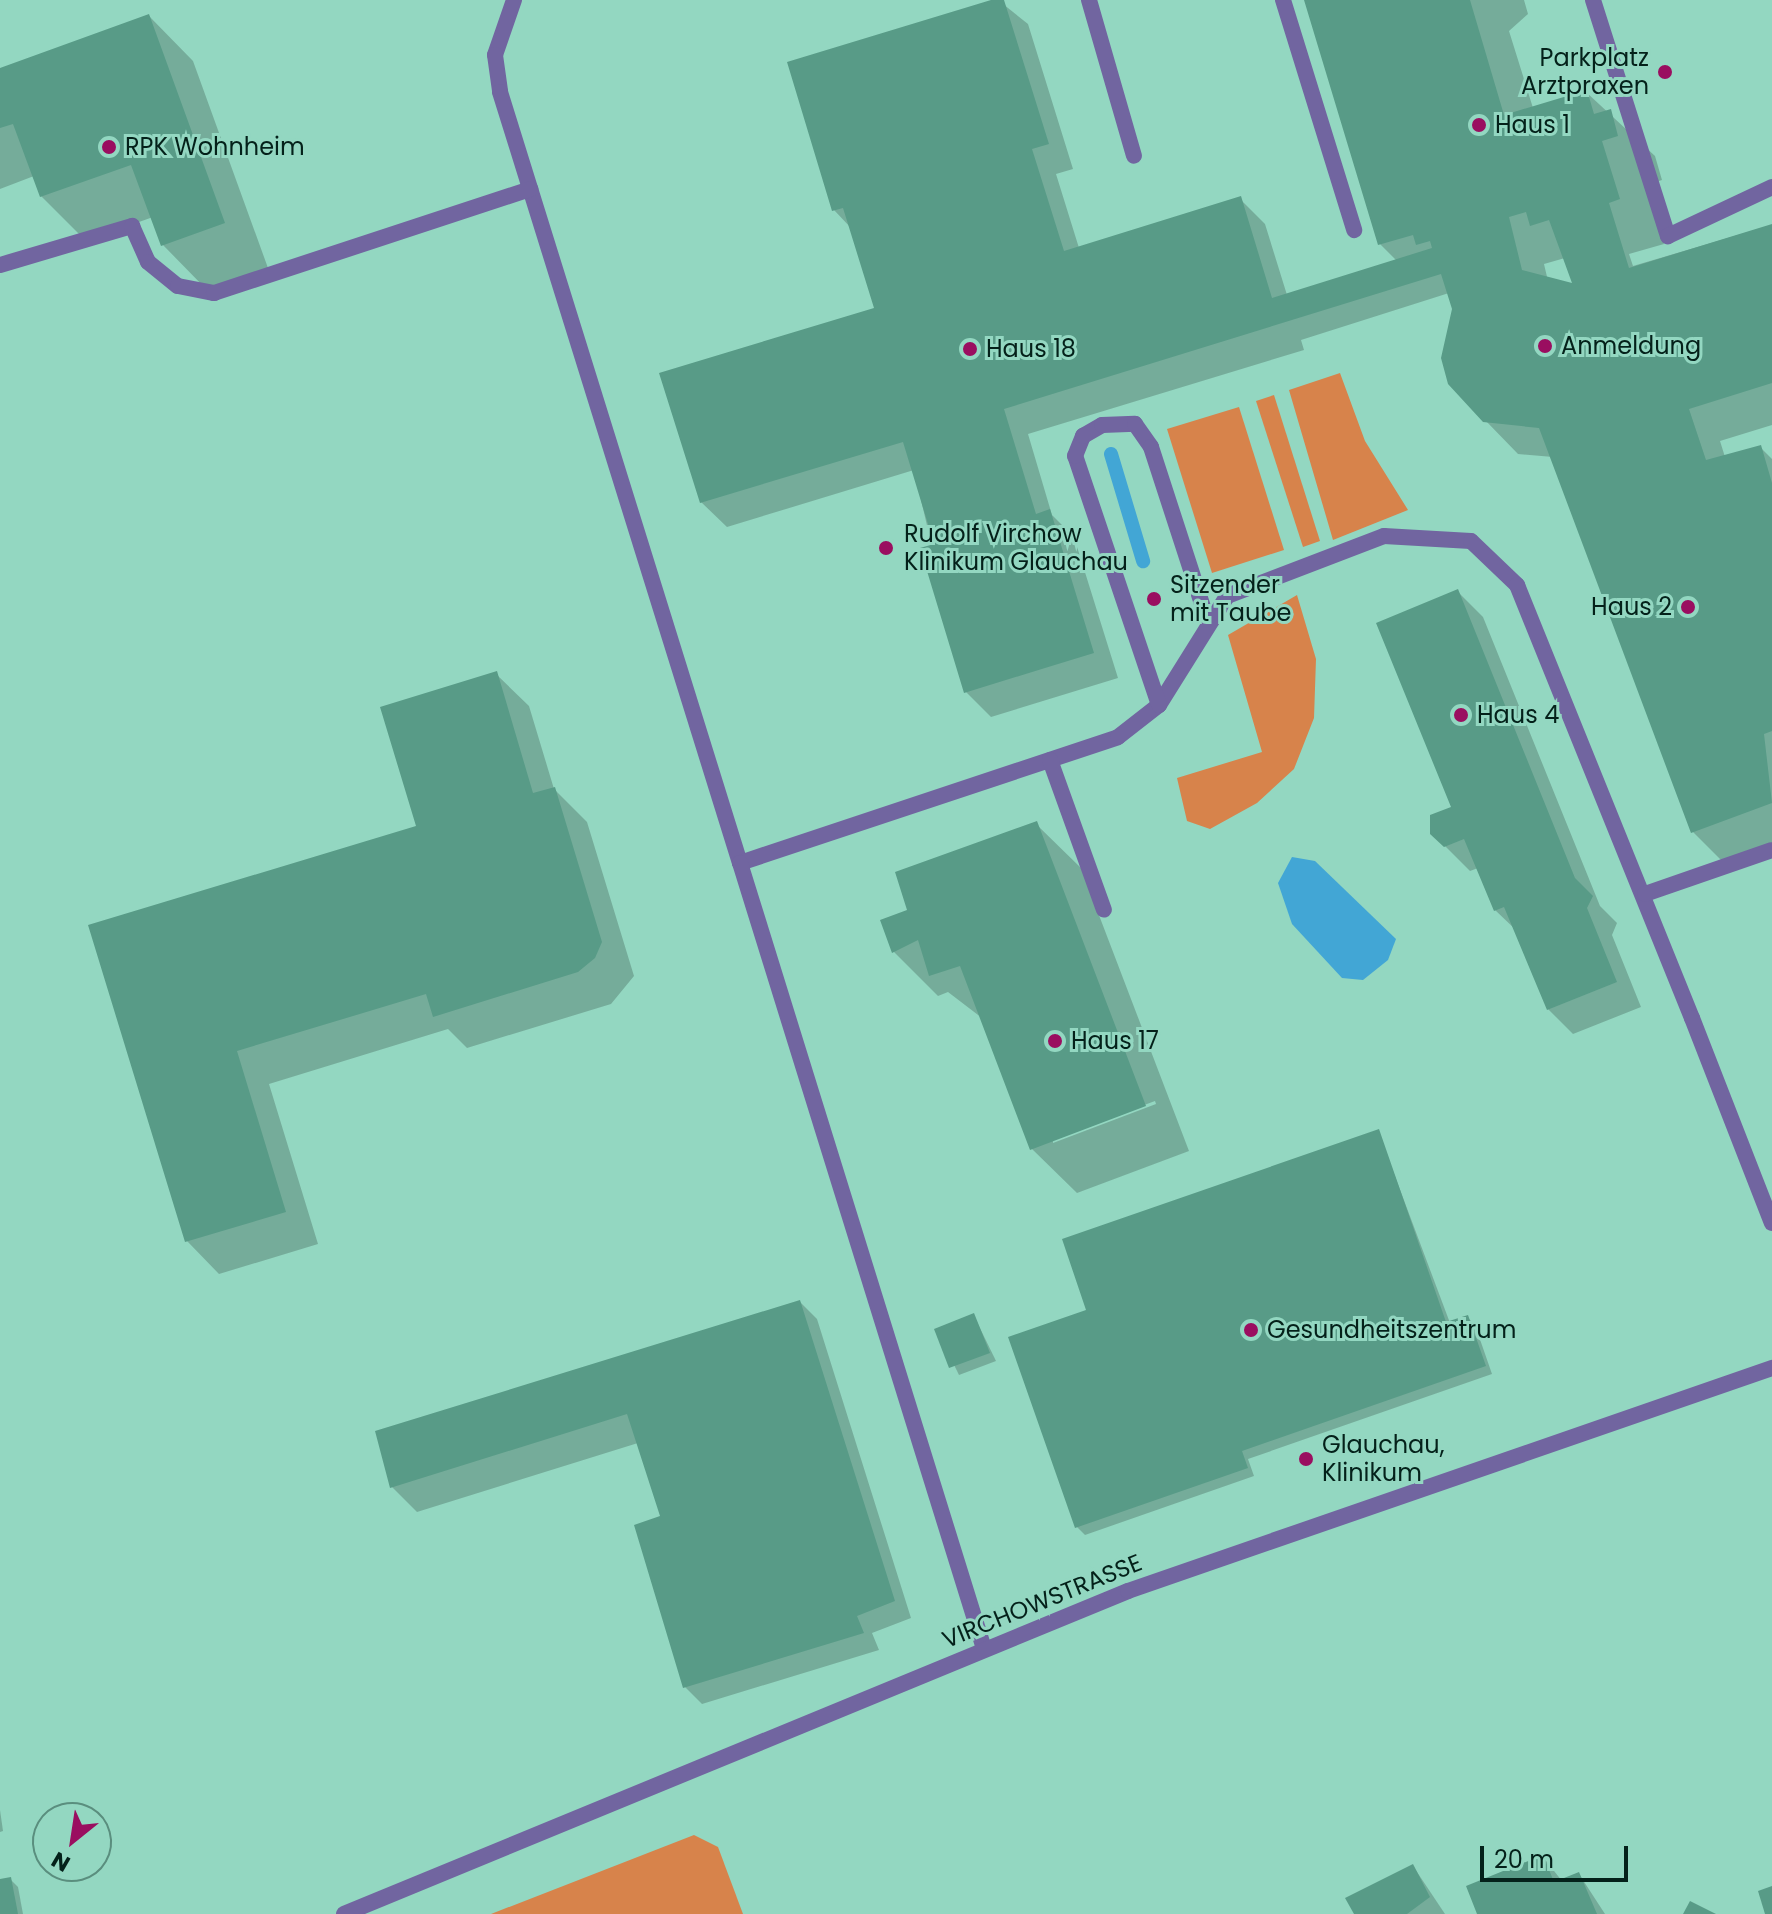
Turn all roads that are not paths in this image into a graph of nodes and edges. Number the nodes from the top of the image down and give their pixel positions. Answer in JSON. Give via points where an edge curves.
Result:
{"nodes":[{"id":1,"x":514,"y":0,"type":"edge"},
{"id":2,"x":1089,"y":0,"type":"edge"},
{"id":3,"x":1283,"y":0,"type":"edge"},
{"id":4,"x":1593,"y":0,"type":"edge"},
{"id":5,"x":1134,"y":156,"type":"dead end"},
{"id":6,"x":1772,"y":187,"type":"edge"},
{"id":7,"x":530,"y":189,"type":"junction"},
{"id":8,"x":1354,"y":230,"type":"dead end"},
{"id":9,"x":0,"y":265,"type":"edge"},
{"id":10,"x":1207,"y":619,"type":"junction"},
{"id":11,"x":1159,"y":705,"type":"junction"},
{"id":12,"x":1050,"y":760,"type":"junction"},
{"id":13,"x":1772,"y":850,"type":"edge"},
{"id":14,"x":740,"y":863,"type":"junction"},
{"id":15,"x":1645,"y":894,"type":"junction"},
{"id":16,"x":1104,"y":910,"type":"dead end"},
{"id":17,"x":1772,"y":1223,"type":"edge"},
{"id":18,"x":1772,"y":1368,"type":"edge"},
{"id":19,"x":984,"y":1649,"type":"junction"},
{"id":20,"x":344,"y":1914,"type":"edge"}],
"edges":[{"from":1,"to":7,"type":"street","via":[[495,55]]},
{"from":2,"to":5,"type":"street"},
{"from":3,"to":8,"type":"street"},
{"from":4,"to":6,"type":"street","via":[[1668,236]]},
{"from":7,"to":9,"type":"street","via":[[214,293],[178,286],[148,262],[132,226]]},
{"from":7,"to":14,"type":"street"},
{"from":10,"to":11,"type":"street"},
{"from":10,"to":11,"type":"street","via":[[1151,447],[1135,424],[1102,425],[1083,436],[1075,456]]},
{"from":10,"to":15,"type":"street","via":[[1227,596],[1384,536],[1471,541],[1517,585]]},
{"from":11,"to":12,"type":"street","via":[[1118,737]]},
{"from":12,"to":14,"type":"street"},
{"from":12,"to":16,"type":"street"},
{"from":13,"to":15,"type":"street"},
{"from":14,"to":19,"type":"street"},
{"from":15,"to":17,"type":"street"},
{"from":18,"to":19,"type":"street","name":"VIRCHOWSTRASSE","via":[[1128,1591]]},
{"from":19,"to":20,"type":"street","name":"VIRCHOWSTRASSE"}]}
